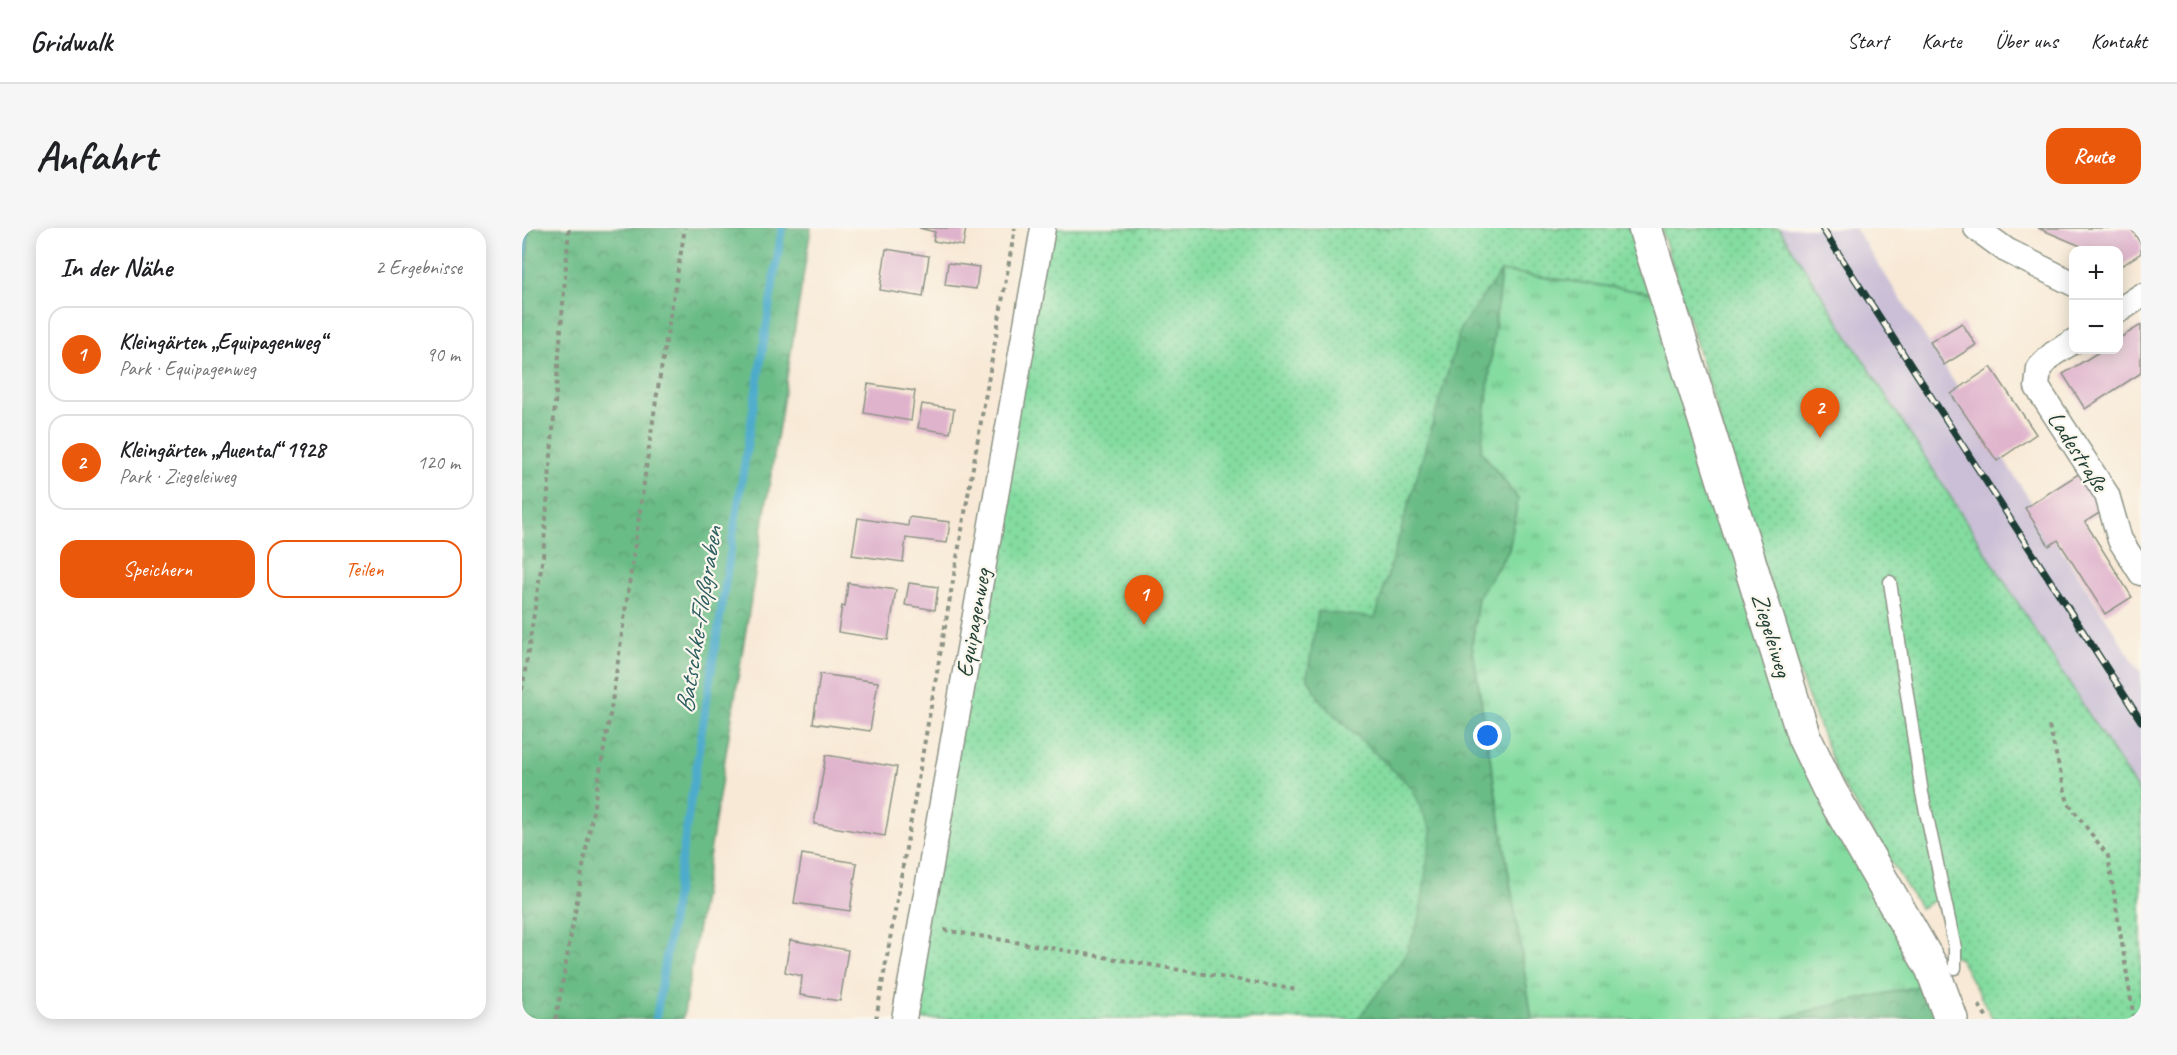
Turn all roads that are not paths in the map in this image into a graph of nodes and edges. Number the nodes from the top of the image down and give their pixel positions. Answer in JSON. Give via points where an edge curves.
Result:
{"nodes":[{"id":1,"x":1043,"y":228,"type":"edge"},
{"id":2,"x":1645,"y":228,"type":"edge"},
{"id":3,"x":1976,"y":228,"type":"edge"},
{"id":4,"x":2069,"y":282,"type":"edge"},
{"id":5,"x":2141,"y":296,"type":"edge"},
{"id":6,"x":2123,"y":308,"type":"edge"},
{"id":7,"x":2069,"y":344,"type":"edge"},
{"id":8,"x":2141,"y":573,"type":"edge"},
{"id":9,"x":1890,"y":582,"type":"dead end"},
{"id":10,"x":1955,"y":968,"type":"dead end"},
{"id":11,"x":904,"y":1019,"type":"edge"},
{"id":12,"x":1951,"y":1019,"type":"edge"}],
"edges":[{"from":1,"to":11,"type":"street","name":"Equipagenweg"},
{"from":2,"to":12,"type":"main road","name":"Ziegeleiweg","via":[[1804,737],[1829,789],[1932,968]]},
{"from":3,"to":4,"type":"street","via":[[2006,250]]},
{"from":5,"to":6,"type":"street"},
{"from":7,"to":8,"type":"street","name":"Ladestraße","via":[[2039,368],[2037,387],[2108,495],[2120,540]]},
{"from":9,"to":10,"type":"lane","via":[[1922,793]]}]}
